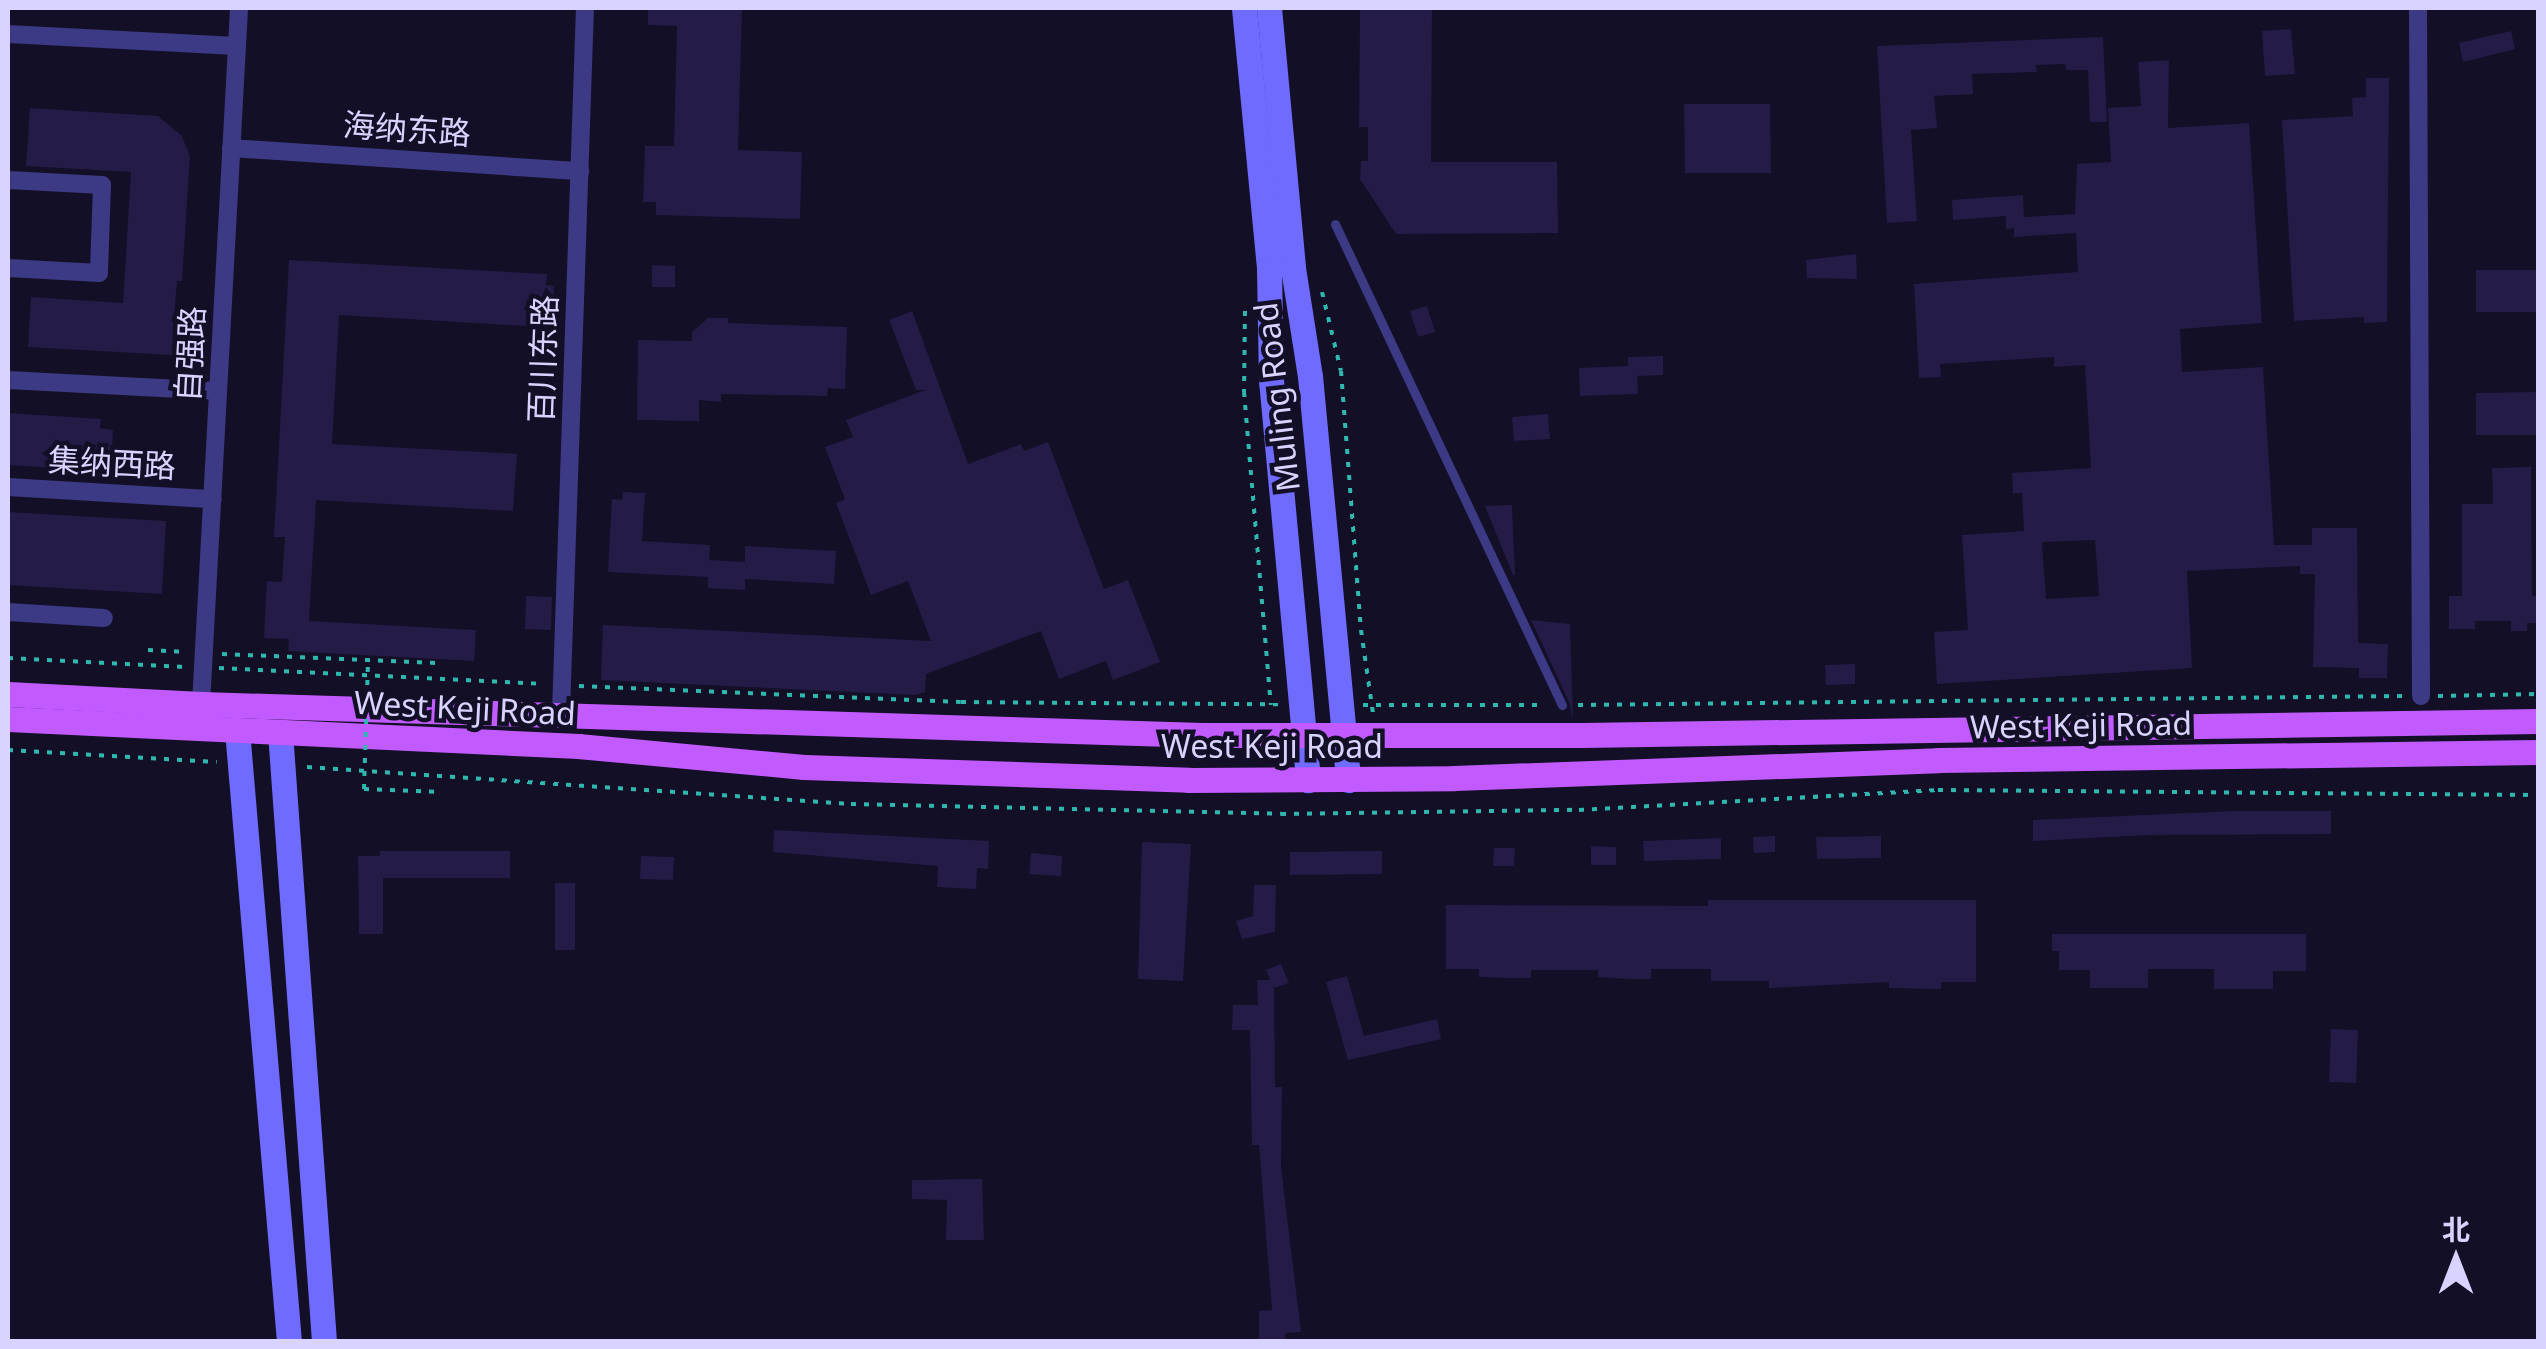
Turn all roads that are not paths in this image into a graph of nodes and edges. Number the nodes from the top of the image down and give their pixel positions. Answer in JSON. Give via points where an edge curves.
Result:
{"nodes":[{"id":1,"x":240,"y":8,"type":"edge"},
{"id":2,"x":585,"y":8,"type":"edge"},
{"id":3,"x":1244,"y":8,"type":"edge"},
{"id":4,"x":1269,"y":8,"type":"edge"},
{"id":5,"x":2418,"y":8,"type":"edge"},
{"id":6,"x":8,"y":34,"type":"edge"},
{"id":7,"x":237,"y":46,"type":"junction"},
{"id":8,"x":231,"y":148,"type":"junction"},
{"id":9,"x":580,"y":171,"type":"junction"},
{"id":10,"x":8,"y":180,"type":"edge"},
{"id":11,"x":1335,"y":224,"type":"dead end"},
{"id":12,"x":8,"y":268,"type":"edge"},
{"id":13,"x":8,"y":380,"type":"edge"},
{"id":14,"x":218,"y":391,"type":"junction"},
{"id":15,"x":8,"y":487,"type":"edge"},
{"id":16,"x":213,"y":498,"type":"junction"},
{"id":17,"x":8,"y":612,"type":"edge"},
{"id":18,"x":104,"y":618,"type":"dead end"},
{"id":19,"x":8,"y":694,"type":"edge"},
{"id":20,"x":2421,"y":696,"type":"road end"},
{"id":21,"x":201,"y":704,"type":"junction"},
{"id":22,"x":1562,"y":705,"type":"road end"},
{"id":23,"x":561,"y":712,"type":"junction"},
{"id":24,"x":8,"y":719,"type":"edge"},
{"id":25,"x":2538,"y":721,"type":"edge"},
{"id":26,"x":237,"y":730,"type":"junction"},
{"id":27,"x":280,"y":732,"type":"junction"},
{"id":28,"x":1304,"y":735,"type":"junction"},
{"id":29,"x":1344,"y":735,"type":"junction"},
{"id":30,"x":2538,"y":752,"type":"edge"},
{"id":31,"x":1308,"y":780,"type":"junction"},
{"id":32,"x":1348,"y":780,"type":"junction"},
{"id":33,"x":288,"y":1342,"type":"edge"},
{"id":34,"x":324,"y":1342,"type":"edge"}],
"edges":[{"from":1,"to":7,"type":"street","name":"自强路"},
{"from":2,"to":9,"type":"street","name":"百川东路"},
{"from":3,"to":28,"type":"street","name":"Muling Road"},
{"from":4,"to":29,"type":"street","name":"Muling Road"},
{"from":5,"to":20,"type":"street"},
{"from":6,"to":7,"type":"street"},
{"from":7,"to":8,"type":"street","name":"自强路"},
{"from":8,"to":9,"type":"street","name":"海纳东路"},
{"from":8,"to":14,"type":"street","name":"自强路"},
{"from":9,"to":23,"type":"street","name":"百川东路"},
{"from":10,"to":12,"type":"street","via":[[102,185],[98,273]]},
{"from":11,"to":22,"type":"lane"},
{"from":13,"to":14,"type":"street"},
{"from":14,"to":16,"type":"street","name":"自强路"},
{"from":15,"to":16,"type":"street","name":"集纳西路"},
{"from":16,"to":21,"type":"street","name":"自强路"},
{"from":17,"to":18,"type":"street"},
{"from":19,"to":21,"type":"main road","name":"West Keji Road"},
{"from":21,"to":23,"type":"main road","name":"West Keji Road"},
{"from":23,"to":28,"type":"main road","name":"West Keji Road"},
{"from":24,"to":26,"type":"main road","name":"West Keji Road"},
{"from":25,"to":29,"type":"main road","name":"West Keji Road"},
{"from":26,"to":27,"type":"main road","name":"West Keji Road"},
{"from":26,"to":33,"type":"street"},
{"from":27,"to":31,"type":"main road","name":"West Keji Road","via":[[578,746],[804,766]]},
{"from":27,"to":34,"type":"street"},
{"from":28,"to":29,"type":"main road","name":"West Keji Road"},
{"from":28,"to":31,"type":"street","name":"Muling Road"},
{"from":29,"to":32,"type":"street","name":"Muling Road"},
{"from":30,"to":32,"type":"main road","name":"West Keji Road","via":[[1938,760]]},
{"from":31,"to":32,"type":"main road","name":"West Keji Road"}]}
